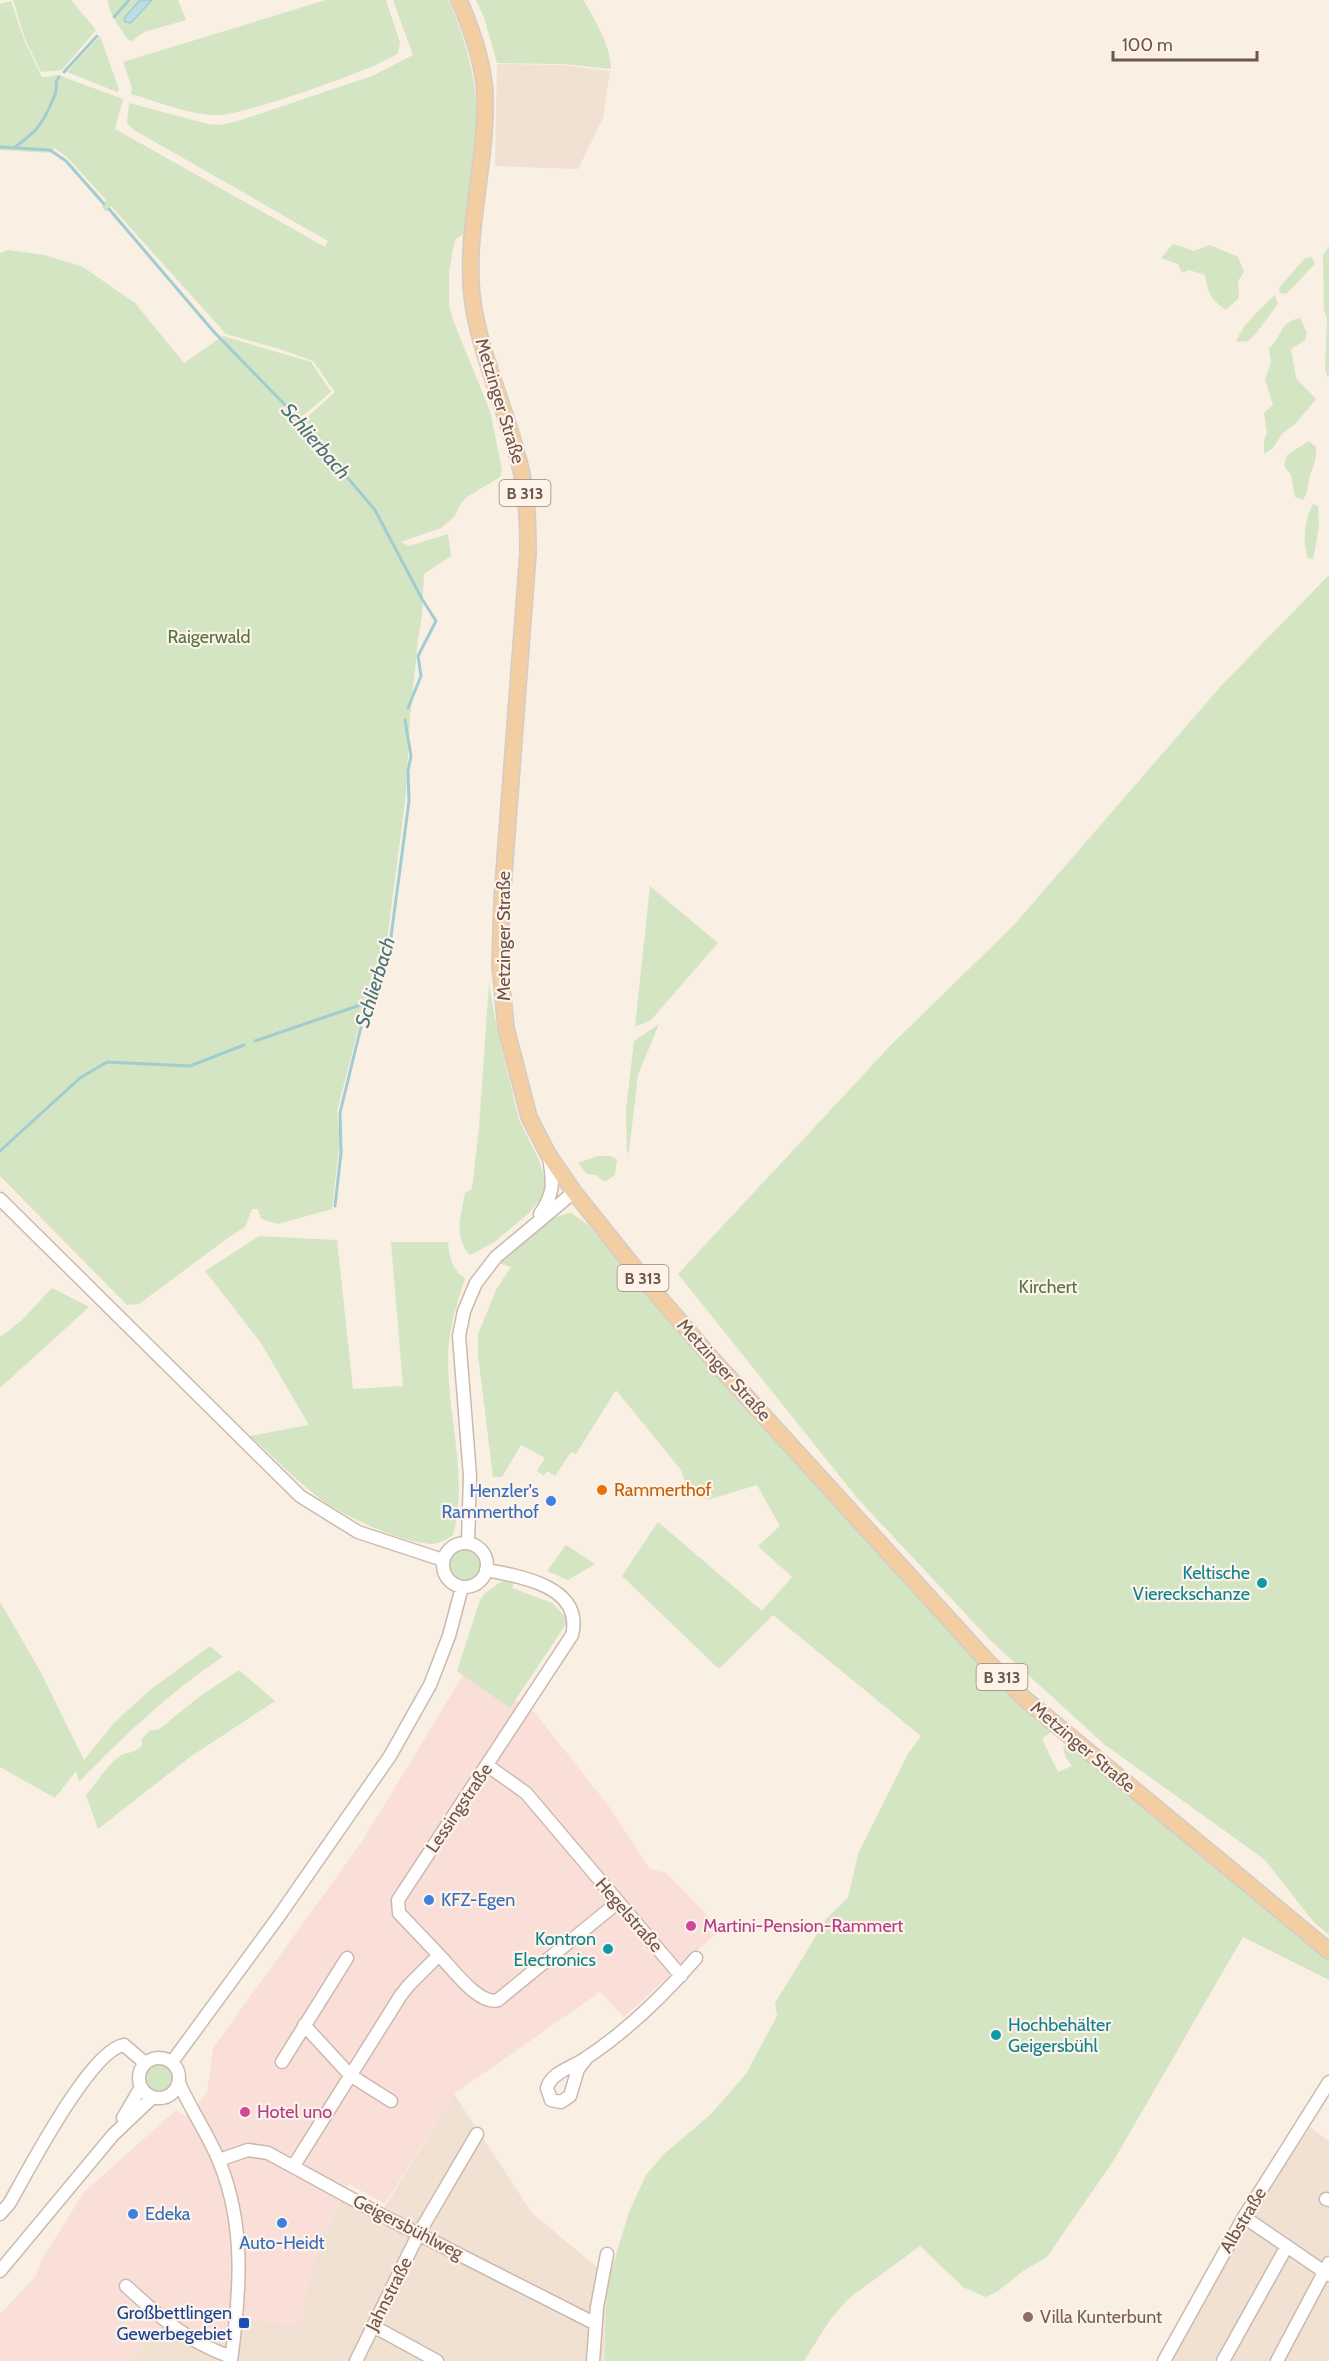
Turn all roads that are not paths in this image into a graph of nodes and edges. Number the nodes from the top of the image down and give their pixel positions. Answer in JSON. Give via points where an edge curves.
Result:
{"nodes":[{"id":1,"x":459,"y":0,"type":"edge"},
{"id":2,"x":548,"y":1154,"type":"junction"},
{"id":3,"x":574,"y":1192,"type":"junction"},
{"id":4,"x":0,"y":1199,"type":"edge"},
{"id":5,"x":533,"y":1225,"type":"junction"},
{"id":6,"x":468,"y":1544,"type":"junction"},
{"id":7,"x":443,"y":1560,"type":"junction"},
{"id":8,"x":486,"y":1570,"type":"junction"},
{"id":9,"x":462,"y":1587,"type":"junction"},
{"id":10,"x":488,"y":1766,"type":"junction"},
{"id":11,"x":617,"y":1903,"type":"junction"},
{"id":12,"x":1329,"y":1951,"type":"edge"},
{"id":13,"x":439,"y":1955,"type":"junction"},
{"id":14,"x":347,"y":1958,"type":"dead end"},
{"id":15,"x":696,"y":1958,"type":"dead end"},
{"id":16,"x":681,"y":1976,"type":"junction"},
{"id":17,"x":304,"y":2025,"type":"junction"},
{"id":18,"x":586,"y":2059,"type":"dead end"},
{"id":19,"x":282,"y":2061,"type":"dead end"},
{"id":20,"x":172,"y":2062,"type":"junction"},
{"id":21,"x":145,"y":2063,"type":"junction"},
{"id":22,"x":350,"y":2074,"type":"junction"},
{"id":23,"x":1329,"y":2082,"type":"edge"},
{"id":24,"x":178,"y":2083,"type":"junction"},
{"id":25,"x":141,"y":2087,"type":"junction"},
{"id":26,"x":160,"y":2097,"type":"junction"},
{"id":27,"x":391,"y":2101,"type":"dead end"},
{"id":28,"x":189,"y":2106,"type":"junction"},
{"id":29,"x":477,"y":2134,"type":"dead end"},
{"id":30,"x":113,"y":2135,"type":"junction"},
{"id":31,"x":219,"y":2160,"type":"junction"},
{"id":32,"x":293,"y":2167,"type":"junction"},
{"id":33,"x":0,"y":2214,"type":"edge"},
{"id":34,"x":1244,"y":2217,"type":"junction"},
{"id":35,"x":419,"y":2233,"type":"junction"},
{"id":36,"x":1287,"y":2246,"type":"junction"},
{"id":37,"x":607,"y":2254,"type":"dead end"},
{"id":38,"x":1327,"y":2270,"type":"edge"},
{"id":39,"x":0,"y":2271,"type":"edge"},
{"id":40,"x":126,"y":2286,"type":"dead end"},
{"id":41,"x":594,"y":2323,"type":"junction"},
{"id":42,"x":373,"y":2326,"type":"junction"},
{"id":43,"x":231,"y":2359,"type":"edge"},
{"id":44,"x":356,"y":2361,"type":"edge"},
{"id":45,"x":436,"y":2361,"type":"edge"},
{"id":46,"x":593,"y":2361,"type":"edge"},
{"id":47,"x":1164,"y":2361,"type":"edge"},
{"id":48,"x":1223,"y":2361,"type":"edge"},
{"id":49,"x":1276,"y":2361,"type":"edge"}],
"edges":[{"from":1,"to":2,"type":"main road","name":"Metzinger Straße","number":"B 313","via":[[482,68],[485,95],[472,296],[519,462],[527,512],[528,553],[502,900],[502,996],[529,1117]]},
{"from":2,"to":3,"type":"main road","name":"Metzinger Straße","number":"B 313"},
{"from":2,"to":5,"type":"street","via":[[553,1180],[550,1199]]},
{"from":3,"to":5,"type":"street"},
{"from":3,"to":12,"type":"main road","name":"Metzinger Straße","number":"B 313","via":[[714,1361],[987,1661],[1033,1706]]},
{"from":4,"to":7,"type":"street","via":[[300,1496],[358,1532]]},
{"from":5,"to":6,"type":"street","via":[[496,1257],[476,1283],[464,1311],[459,1336],[470,1476]]},
{"from":6,"to":7,"type":"street","via":[[455,1545]]},
{"from":6,"to":8,"type":"street","via":[[480,1550]]},
{"from":7,"to":9,"type":"street","via":[[449,1581]]},
{"from":8,"to":9,"type":"street","via":[[475,1585]]},
{"from":8,"to":10,"type":"street","name":"Lessingstraße","via":[[529,1580],[560,1594],[571,1609],[574,1628]]},
{"from":9,"to":20,"type":"street","via":[[430,1685],[395,1747]]},
{"from":10,"to":11,"type":"street","name":"Hegelstraße","via":[[526,1793]]},
{"from":10,"to":13,"type":"street","name":"Lessingstraße","via":[[398,1900],[399,1913]]},
{"from":11,"to":13,"type":"street","name":"Lessingstraße","via":[[492,2002],[480,1997]]},
{"from":11,"to":16,"type":"street","name":"Hegelstraße"},
{"from":13,"to":22,"type":"street","via":[[409,1985]]},
{"from":14,"to":17,"type":"street"},
{"from":15,"to":16,"type":"street"},
{"from":16,"to":18,"type":"street"},
{"from":17,"to":19,"type":"street"},
{"from":17,"to":22,"type":"street"},
{"from":20,"to":21,"type":"street","via":[[155,2058]]},
{"from":20,"to":24,"type":"street","via":[[178,2071]]},
{"from":21,"to":25,"type":"street","via":[[139,2074]]},
{"from":21,"to":33,"type":"street","via":[[124,2045],[111,2051],[58,2117]]},
{"from":22,"to":27,"type":"street"},
{"from":22,"to":32,"type":"street"},
{"from":23,"to":34,"type":"street","name":"Albstraße"},
{"from":24,"to":26,"type":"street","via":[[171,2094]]},
{"from":24,"to":28,"type":"street"},
{"from":25,"to":26,"type":"street"},
{"from":25,"to":30,"type":"street"},
{"from":26,"to":28,"type":"street"},
{"from":26,"to":30,"type":"street"},
{"from":28,"to":31,"type":"street"},
{"from":29,"to":35,"type":"street","name":"Jahnstraße"},
{"from":30,"to":39,"type":"street"},
{"from":31,"to":32,"type":"street","name":"Geigersbühlweg","via":[[256,2151]]},
{"from":31,"to":43,"type":"street","via":[[234,2205],[239,2243],[239,2294]]},
{"from":32,"to":35,"type":"street","name":"Geigersbühlweg"},
{"from":34,"to":36,"type":"street"},
{"from":34,"to":47,"type":"street","name":"Albstraße"},
{"from":35,"to":41,"type":"street","name":"Geigersbühlweg"},
{"from":35,"to":42,"type":"street","name":"Jahnstraße"},
{"from":36,"to":38,"type":"street"},
{"from":36,"to":48,"type":"street"},
{"from":37,"to":41,"type":"street"},
{"from":38,"to":49,"type":"street"},
{"from":40,"to":43,"type":"street","via":[[165,2322]]},
{"from":41,"to":46,"type":"street"},
{"from":42,"to":44,"type":"street","name":"Jahnstraße"},
{"from":42,"to":45,"type":"street"}]}
